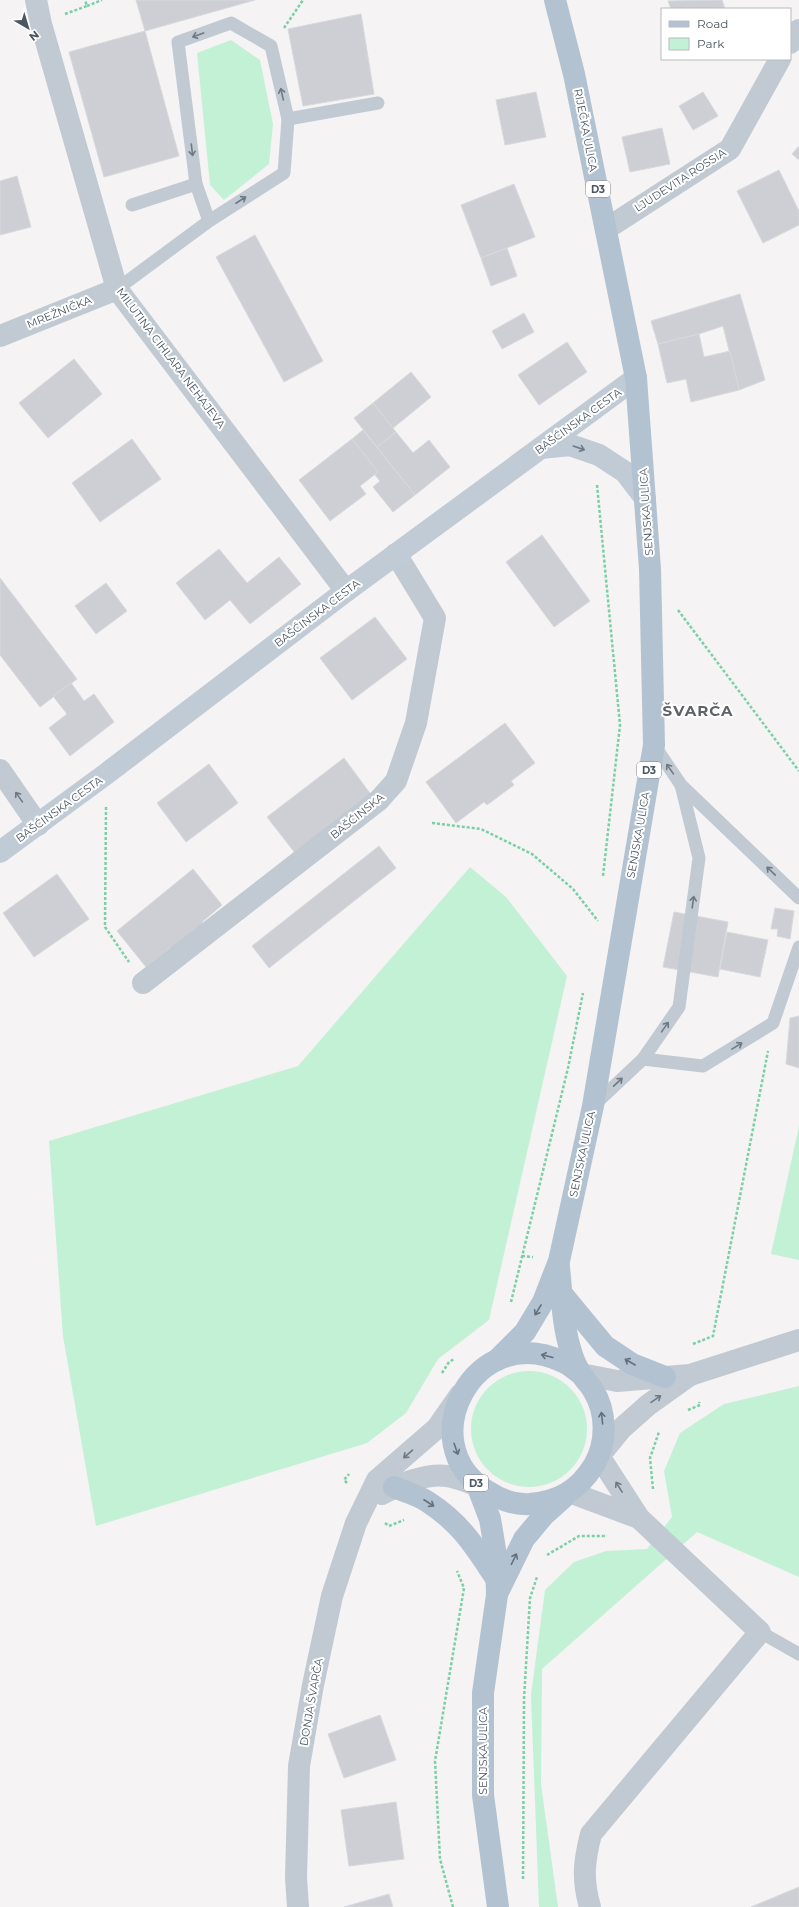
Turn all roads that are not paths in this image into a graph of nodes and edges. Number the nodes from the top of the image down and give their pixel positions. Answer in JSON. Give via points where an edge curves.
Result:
{"nodes":[{"id":1,"x":36,"y":0,"type":"edge"},
{"id":2,"x":555,"y":0,"type":"edge"},
{"id":3,"x":799,"y":30,"type":"edge"},
{"id":4,"x":791,"y":42,"type":"edge"},
{"id":5,"x":779,"y":60,"type":"edge"},
{"id":6,"x":378,"y":103,"type":"dead end"},
{"id":7,"x":288,"y":119,"type":"junction"},
{"id":8,"x":196,"y":184,"type":"junction"},
{"id":9,"x":132,"y":205,"type":"dead end"},
{"id":10,"x":209,"y":221,"type":"junction"},
{"id":11,"x":606,"y":229,"type":"junction"},
{"id":12,"x":117,"y":288,"type":"junction"},
{"id":13,"x":0,"y":336,"type":"edge"},
{"id":14,"x":636,"y":378,"type":"junction"},
{"id":15,"x":541,"y":448,"type":"junction"},
{"id":16,"x":645,"y":498,"type":"junction"},
{"id":17,"x":396,"y":554,"type":"junction"},
{"id":18,"x":346,"y":591,"type":"junction"},
{"id":19,"x":654,"y":745,"type":"junction"},
{"id":20,"x":0,"y":770,"type":"edge"},
{"id":21,"x":681,"y":785,"type":"junction"},
{"id":22,"x":38,"y":825,"type":"junction"},
{"id":23,"x":0,"y":852,"type":"edge"},
{"id":24,"x":799,"y":898,"type":"edge"},
{"id":25,"x":799,"y":947,"type":"edge"},
{"id":26,"x":144,"y":983,"type":"road end"},
{"id":27,"x":643,"y":1059,"type":"junction"},
{"id":28,"x":593,"y":1106,"type":"junction"},
{"id":29,"x":558,"y":1261,"type":"junction"},
{"id":30,"x":562,"y":1294,"type":"junction"},
{"id":31,"x":799,"y":1340,"type":"edge"},
{"id":32,"x":497,"y":1360,"type":"junction"},
{"id":33,"x":581,"y":1374,"type":"junction"},
{"id":34,"x":690,"y":1375,"type":"junction"},
{"id":35,"x":666,"y":1377,"type":"junction"},
{"id":36,"x":461,"y":1394,"type":"junction"},
{"id":37,"x":599,"y":1456,"type":"junction"},
{"id":38,"x":477,"y":1485,"type":"junction"},
{"id":39,"x":394,"y":1487,"type":"junction"},
{"id":40,"x":569,"y":1492,"type":"junction"},
{"id":41,"x":365,"y":1504,"type":"junction"},
{"id":42,"x":639,"y":1518,"type":"junction"},
{"id":43,"x":497,"y":1587,"type":"junction"},
{"id":44,"x":760,"y":1632,"type":"junction"},
{"id":45,"x":799,"y":1654,"type":"edge"},
{"id":46,"x":298,"y":1907,"type":"edge"},
{"id":47,"x":498,"y":1907,"type":"edge"},
{"id":48,"x":590,"y":1907,"type":"edge"}],
"edges":[{"from":1,"to":12,"type":"street","name":"MILUTINA CIHLARA NEHAJEVA"},
{"from":2,"to":11,"type":"main road","name":"RIJEČKA ULICA","number":"D3","via":[[574,74]]},
{"from":3,"to":4,"type":"street"},
{"from":5,"to":11,"type":"street","name":"LJUDEVITA ROSSIA","via":[[730,149]]},
{"from":6,"to":7,"type":"lane"},
{"from":7,"to":8,"type":"lane","one_way":true,"via":[[271,46],[231,23],[178,42]]},
{"from":10,"to":7,"type":"lane","one_way":true,"via":[[284,173]]},
{"from":8,"to":9,"type":"lane"},
{"from":8,"to":10,"type":"lane"},
{"from":10,"to":12,"type":"lane"},
{"from":11,"to":14,"type":"main road","name":"RIJEČKA ULICA","number":"D3"},
{"from":12,"to":13,"type":"street","name":"MREŽNIČKA"},
{"from":12,"to":18,"type":"street","name":"MILUTINA CIHLARA NEHAJEVA"},
{"from":14,"to":15,"type":"street","name":"BAŠĆINSKA CESTA"},
{"from":14,"to":16,"type":"main road","name":"SENJSKA ULICA","number":"D3"},
{"from":15,"to":16,"type":"street","one_way":true,"via":[[570,445],[599,455],[624,472]]},
{"from":15,"to":17,"type":"street","name":"BAŠĆINSKA CESTA"},
{"from":16,"to":19,"type":"main road","name":"SENJSKA ULICA","number":"D3","via":[[650,569]]},
{"from":17,"to":18,"type":"street","name":"BAŠĆINSKA CESTA"},
{"from":17,"to":26,"type":"street","name":"BAŠĆINSKA","via":[[435,618],[416,723],[396,781],[379,800]]},
{"from":18,"to":22,"type":"street","name":"BAŠĆINSKA CESTA"},
{"from":21,"to":19,"type":"lane","one_way":true},
{"from":19,"to":28,"type":"main road","name":"SENJSKA ULICA","number":"D3"},
{"from":22,"to":20,"type":"street","one_way":true},
{"from":24,"to":21,"type":"lane","one_way":true},
{"from":27,"to":21,"type":"lane","one_way":true,"via":[[679,1007],[700,858]]},
{"from":22,"to":23,"type":"street","name":"BAŠĆINSKA CESTA"},
{"from":27,"to":25,"type":"lane","one_way":true,"via":[[703,1066],[773,1023]]},
{"from":28,"to":27,"type":"lane","one_way":true},
{"from":28,"to":29,"type":"main road","name":"SENJSKA ULICA","number":"D3"},
{"from":29,"to":30,"type":"main road","name":"SENJSKA ULICA","number":"D3"},
{"from":29,"to":32,"type":"main road","name":"SENJSKA ULICA","number":"D3","one_way":true,"via":[[543,1302],[525,1332]]},
{"from":30,"to":33,"type":"main road","name":"SENJSKA ULICA","number":"D3","via":[[563,1317],[570,1348]]},
{"from":35,"to":30,"type":"main road","one_way":true,"via":[[632,1364],[605,1346]]},
{"from":31,"to":34,"type":"street"},
{"from":33,"to":32,"type":"main road","number":"D3","one_way":true,"via":[[564,1362],[545,1355],[521,1353]]},
{"from":32,"to":36,"type":"main road","number":"D3","via":[[476,1374]]},
{"from":33,"to":35,"type":"street","via":[[617,1381]]},
{"from":37,"to":33,"type":"main road","number":"D3","one_way":true,"via":[[604,1432],[601,1408],[593,1390]]},
{"from":34,"to":35,"type":"street"},
{"from":37,"to":34,"type":"street","one_way":true,"via":[[621,1429],[648,1405]]},
{"from":36,"to":38,"type":"main road","number":"D3","one_way":true,"via":[[453,1417],[453,1442],[462,1466]]},
{"from":36,"to":41,"type":"street","name":"DONJA ŠVARČA","one_way":true,"via":[[437,1428],[377,1480]]},
{"from":37,"to":40,"type":"main road","number":"D3","via":[[587,1476]]},
{"from":42,"to":37,"type":"street","one_way":true},
{"from":38,"to":39,"type":"street","via":[[446,1476],[417,1479]]},
{"from":38,"to":40,"type":"main road","number":"D3","via":[[499,1499],[524,1504],[548,1502]]},
{"from":38,"to":43,"type":"main road","name":"SENJSKA ULICA","number":"D3","via":[[490,1519],[496,1555]]},
{"from":39,"to":41,"type":"street"},
{"from":39,"to":43,"type":"main road","one_way":true,"via":[[427,1501],[457,1523],[474,1544]]},
{"from":40,"to":42,"type":"street"},
{"from":43,"to":40,"type":"main road","name":"SENJSKA ULICA","number":"D3","one_way":true,"via":[[524,1539]]},
{"from":41,"to":46,"type":"street","name":"DONJA ŠVARČA","via":[[356,1523],[332,1596],[299,1766],[296,1878]]},
{"from":42,"to":44,"type":"street"},
{"from":43,"to":47,"type":"main road","name":"SENJSKA ULICA","number":"D3","via":[[483,1693],[482,1795]]},
{"from":44,"to":45,"type":"lane"},
{"from":44,"to":48,"type":"street","via":[[591,1834],[584,1861],[586,1893]]}]}
